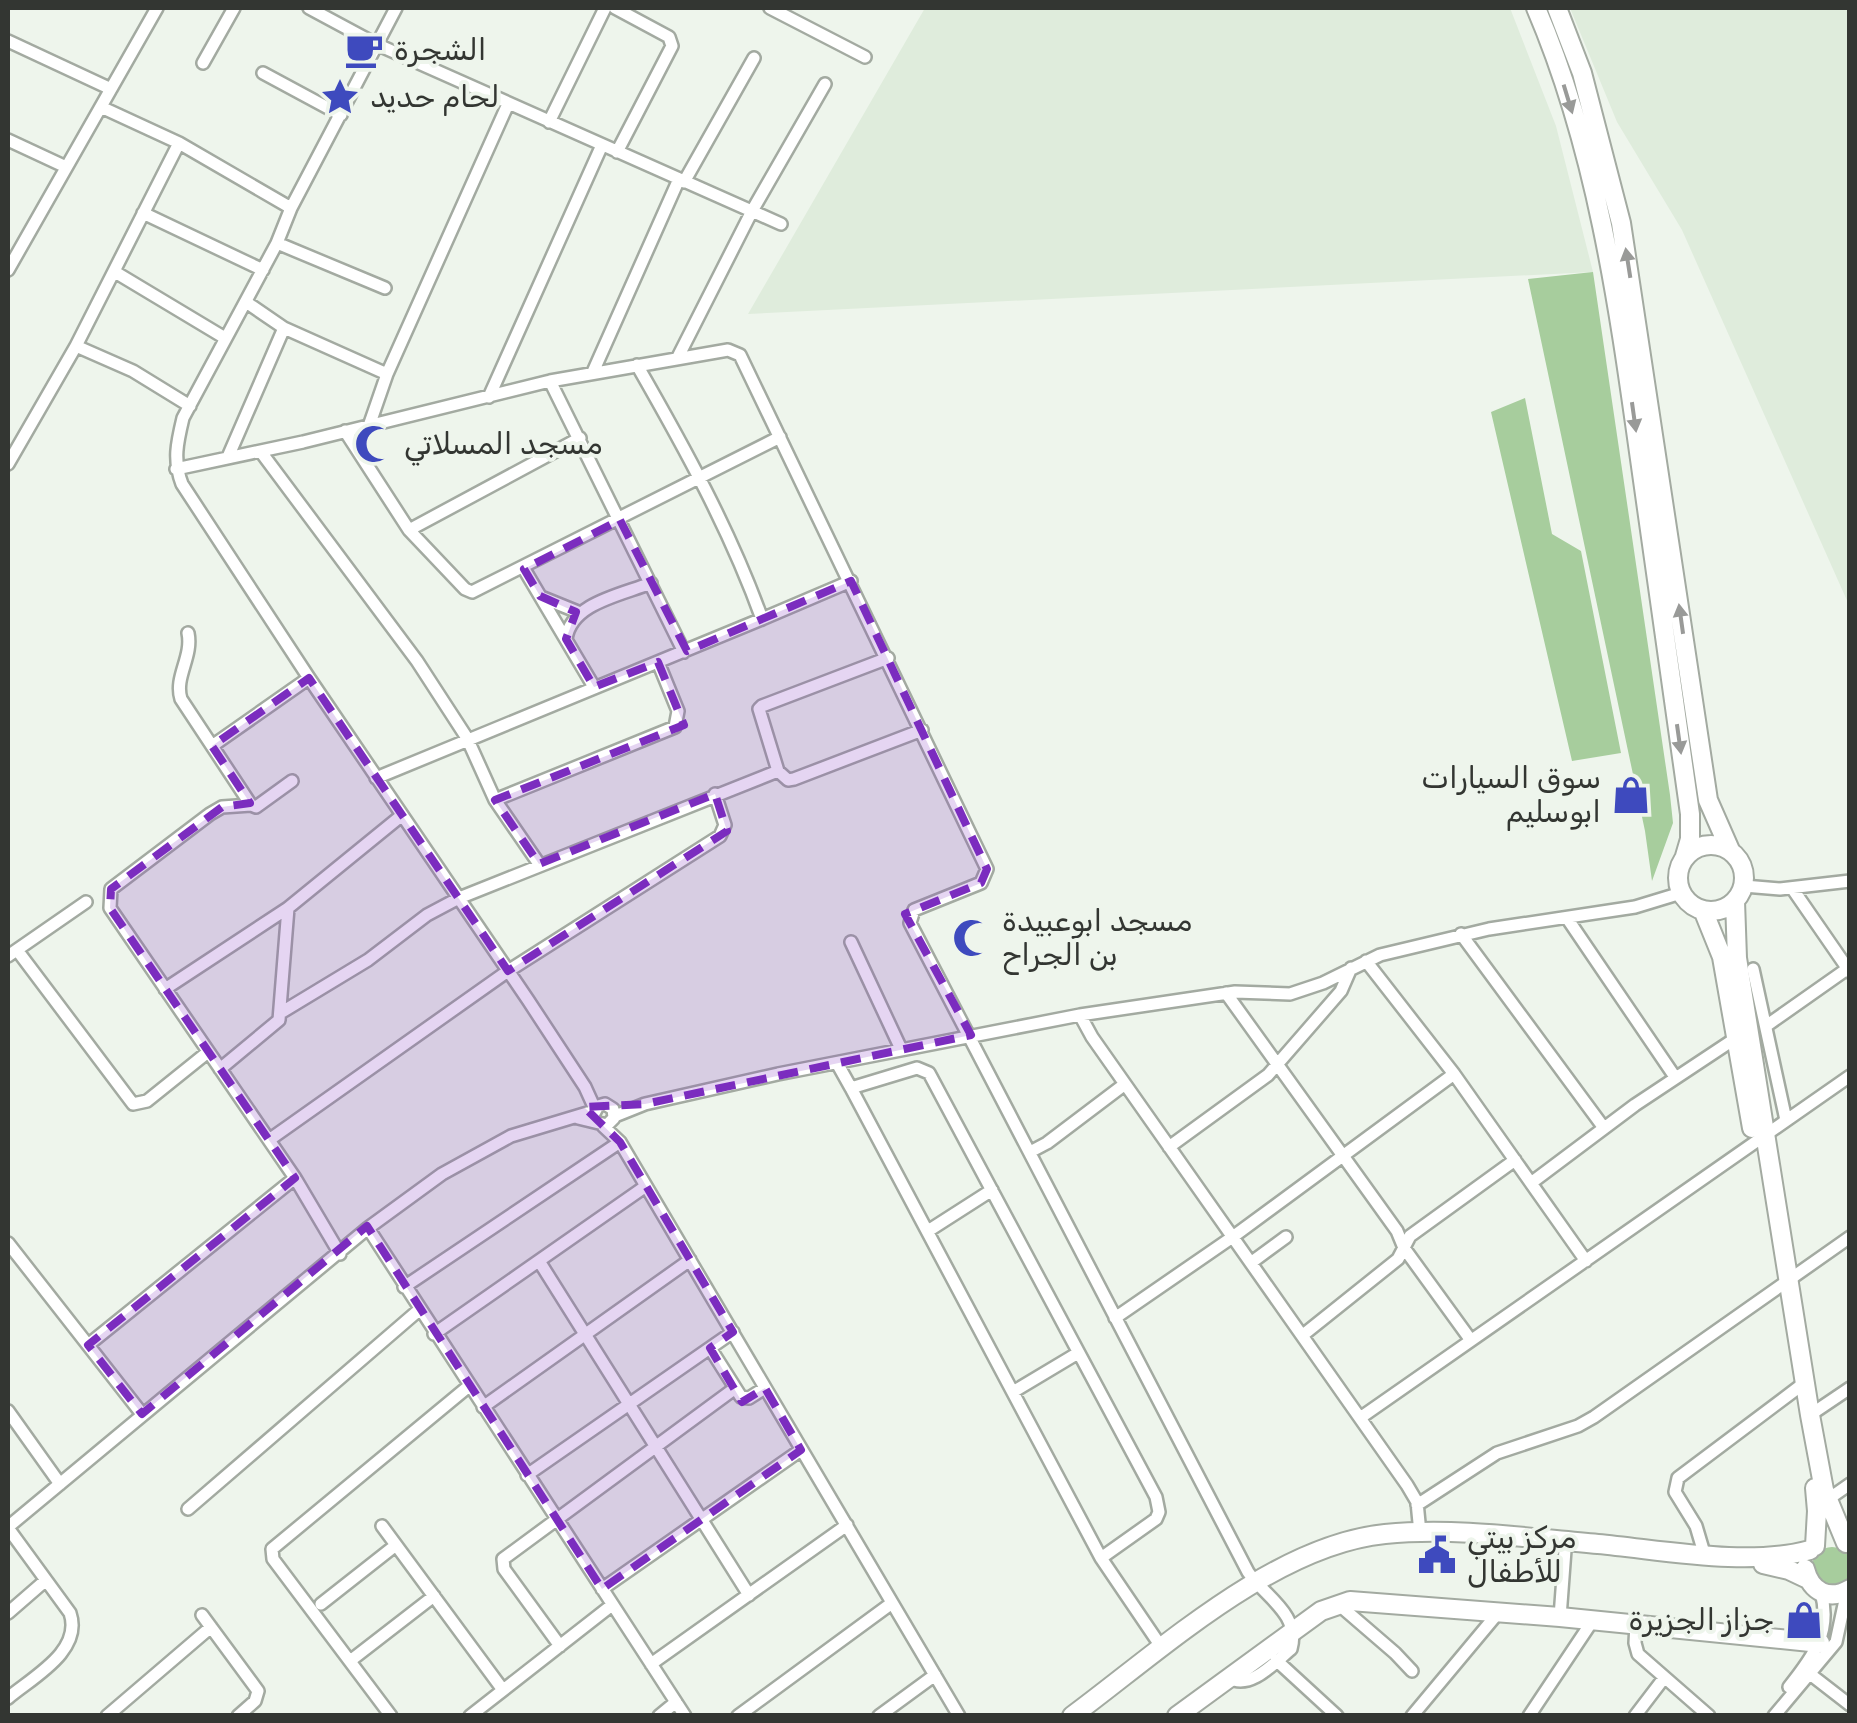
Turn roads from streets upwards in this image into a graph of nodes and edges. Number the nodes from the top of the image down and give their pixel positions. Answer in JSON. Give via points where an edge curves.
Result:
{"nodes":[{"id":1,"x":234,"y":8,"type":"edge"},
{"id":2,"x":308,"y":8,"type":"edge"},
{"id":3,"x":396,"y":8,"type":"edge"},
{"id":4,"x":606,"y":8,"type":"edge"},
{"id":5,"x":614,"y":8,"type":"edge"},
{"id":6,"x":770,"y":8,"type":"edge"},
{"id":7,"x":1536,"y":8,"type":"edge"},
{"id":8,"x":1557,"y":8,"type":"edge"},
{"id":9,"x":152,"y":9,"type":"edge"},
{"id":10,"x":786,"y":11,"type":"edge"},
{"id":11,"x":8,"y":41,"type":"edge"},
{"id":12,"x":376,"y":44,"type":"junction"},
{"id":13,"x":865,"y":57,"type":"dead end"},
{"id":14,"x":754,"y":58,"type":"dead end"},
{"id":15,"x":203,"y":63,"type":"dead end"},
{"id":16,"x":263,"y":72,"type":"dead end"},
{"id":17,"x":825,"y":84,"type":"dead end"},
{"id":18,"x":111,"y":89,"type":"junction"},
{"id":19,"x":508,"y":104,"type":"junction"},
{"id":20,"x":101,"y":106,"type":"junction"},
{"id":21,"x":341,"y":115,"type":"junction"},
{"id":22,"x":549,"y":122,"type":"junction"},
{"id":23,"x":8,"y":140,"type":"edge"},
{"id":24,"x":179,"y":143,"type":"junction"},
{"id":25,"x":602,"y":145,"type":"junction"},
{"id":26,"x":618,"y":152,"type":"junction"},
{"id":27,"x":66,"y":167,"type":"junction"},
{"id":28,"x":681,"y":180,"type":"junction"},
{"id":29,"x":291,"y":208,"type":"junction"},
{"id":30,"x":752,"y":211,"type":"junction"},
{"id":31,"x":143,"y":213,"type":"junction"},
{"id":32,"x":781,"y":224,"type":"dead end"},
{"id":33,"x":8,"y":241,"type":"edge"},
{"id":34,"x":277,"y":243,"type":"junction"},
{"id":35,"x":20,"y":248,"type":"junction"},
{"id":36,"x":8,"y":270,"type":"edge"},
{"id":37,"x":263,"y":270,"type":"junction"},
{"id":38,"x":115,"y":272,"type":"junction"},
{"id":39,"x":385,"y":288,"type":"dead end"},
{"id":40,"x":246,"y":302,"type":"junction"},
{"id":41,"x":284,"y":328,"type":"junction"},
{"id":42,"x":224,"y":338,"type":"junction"},
{"id":43,"x":76,"y":346,"type":"junction"},
{"id":44,"x":678,"y":357,"type":"junction"},
{"id":45,"x":637,"y":365,"type":"junction"},
{"id":46,"x":592,"y":372,"type":"junction"},
{"id":47,"x":387,"y":374,"type":"junction"},
{"id":48,"x":550,"y":381,"type":"junction"},
{"id":49,"x":488,"y":397,"type":"junction"},
{"id":50,"x":190,"y":406,"type":"junction"},
{"id":51,"x":369,"y":426,"type":"junction"},
{"id":52,"x":345,"y":430,"type":"junction"},
{"id":53,"x":780,"y":437,"type":"junction"},
{"id":54,"x":580,"y":438,"type":"junction"},
{"id":55,"x":261,"y":452,"type":"junction"},
{"id":56,"x":228,"y":458,"type":"junction"},
{"id":57,"x":8,"y":464,"type":"edge"},
{"id":58,"x":176,"y":469,"type":"junction"},
{"id":59,"x":700,"y":477,"type":"junction"},
{"id":60,"x":620,"y":520,"type":"junction"},
{"id":61,"x":409,"y":530,"type":"junction"},
{"id":62,"x":524,"y":568,"type":"junction"},
{"id":63,"x":850,"y":581,"type":"junction"},
{"id":64,"x":652,"y":583,"type":"junction"},
{"id":65,"x":540,"y":596,"type":"junction"},
{"id":66,"x":578,"y":612,"type":"junction"},
{"id":67,"x":762,"y":619,"type":"junction"},
{"id":68,"x":188,"y":633,"type":"dead end"},
{"id":69,"x":566,"y":639,"type":"junction"},
{"id":70,"x":684,"y":652,"type":"junction"},
{"id":71,"x":888,"y":658,"type":"junction"},
{"id":72,"x":658,"y":662,"type":"junction"},
{"id":73,"x":308,"y":678,"type":"junction"},
{"id":74,"x":594,"y":688,"type":"junction"},
{"id":75,"x":922,"y":730,"type":"junction"},
{"id":76,"x":467,"y":738,"type":"junction"},
{"id":77,"x":212,"y":746,"type":"junction"},
{"id":78,"x":778,"y":771,"type":"junction"},
{"id":79,"x":376,"y":778,"type":"junction"},
{"id":80,"x":292,"y":781,"type":"dead end"},
{"id":81,"x":715,"y":794,"type":"junction"},
{"id":82,"x":495,"y":800,"type":"junction"},
{"id":83,"x":251,"y":804,"type":"junction"},
{"id":84,"x":401,"y":816,"type":"junction"},
{"id":85,"x":1730,"y":850,"type":"junction"},
{"id":86,"x":1686,"y":856,"type":"junction"},
{"id":87,"x":539,"y":864,"type":"junction"},
{"id":88,"x":1850,"y":881,"type":"edge"},
{"id":89,"x":1792,"y":888,"type":"junction"},
{"id":90,"x":1681,"y":893,"type":"junction"},
{"id":91,"x":1740,"y":893,"type":"junction"},
{"id":92,"x":458,"y":898,"type":"junction"},
{"id":93,"x":86,"y":902,"type":"dead end"},
{"id":94,"x":288,"y":908,"type":"junction"},
{"id":95,"x":1702,"y":910,"type":"junction"},
{"id":96,"x":1567,"y":918,"type":"junction"},
{"id":97,"x":1461,"y":934,"type":"junction"},
{"id":98,"x":851,"y":942,"type":"dead end"},
{"id":99,"x":12,"y":953,"type":"edge"},
{"id":100,"x":1366,"y":961,"type":"junction"},
{"id":101,"x":1351,"y":968,"type":"junction"},
{"id":102,"x":1753,"y":969,"type":"dead end"},
{"id":103,"x":1848,"y":970,"type":"edge"},
{"id":104,"x":508,"y":971,"type":"junction"},
{"id":105,"x":165,"y":989,"type":"junction"},
{"id":106,"x":1226,"y":993,"type":"junction"},
{"id":107,"x":282,"y":1012,"type":"junction"},
{"id":108,"x":1080,"y":1015,"type":"junction"},
{"id":109,"x":1766,"y":1026,"type":"junction"},
{"id":110,"x":971,"y":1035,"type":"junction"},
{"id":111,"x":1736,"y":1038,"type":"junction"},
{"id":112,"x":901,"y":1049,"type":"junction"},
{"id":113,"x":208,"y":1052,"type":"junction"},
{"id":114,"x":837,"y":1063,"type":"junction"},
{"id":115,"x":1278,"y":1065,"type":"junction"},
{"id":116,"x":220,"y":1069,"type":"junction"},
{"id":117,"x":1454,"y":1074,"type":"junction"},
{"id":118,"x":1850,"y":1076,"type":"edge"},
{"id":119,"x":1675,"y":1077,"type":"junction"},
{"id":120,"x":1125,"y":1084,"type":"junction"},
{"id":121,"x":851,"y":1088,"type":"junction"},
{"id":122,"x":604,"y":1114,"type":"junction"},
{"id":123,"x":1786,"y":1120,"type":"junction"},
{"id":124,"x":1604,"y":1128,"type":"junction"},
{"id":125,"x":1760,"y":1139,"type":"junction"},
{"id":126,"x":268,"y":1140,"type":"junction"},
{"id":127,"x":620,"y":1142,"type":"junction"},
{"id":128,"x":1169,"y":1147,"type":"junction"},
{"id":129,"x":1030,"y":1152,"type":"junction"},
{"id":130,"x":1344,"y":1156,"type":"junction"},
{"id":131,"x":1515,"y":1160,"type":"junction"},
{"id":132,"x":295,"y":1178,"type":"junction"},
{"id":133,"x":1531,"y":1183,"type":"junction"},
{"id":134,"x":646,"y":1186,"type":"junction"},
{"id":135,"x":992,"y":1190,"type":"junction"},
{"id":136,"x":368,"y":1228,"type":"junction"},
{"id":137,"x":928,"y":1231,"type":"junction"},
{"id":138,"x":1234,"y":1236,"type":"junction"},
{"id":139,"x":1286,"y":1237,"type":"dead end"},
{"id":140,"x":1850,"y":1237,"type":"edge"},
{"id":141,"x":8,"y":1243,"type":"edge"},
{"id":142,"x":1404,"y":1248,"type":"junction"},
{"id":143,"x":340,"y":1254,"type":"junction"},
{"id":144,"x":690,"y":1260,"type":"junction"},
{"id":145,"x":1586,"y":1260,"type":"junction"},
{"id":146,"x":539,"y":1261,"type":"junction"},
{"id":147,"x":1252,"y":1262,"type":"junction"},
{"id":148,"x":1784,"y":1284,"type":"junction"},
{"id":149,"x":404,"y":1287,"type":"junction"},
{"id":150,"x":419,"y":1310,"type":"junction"},
{"id":151,"x":1114,"y":1318,"type":"junction"},
{"id":152,"x":733,"y":1332,"type":"junction"},
{"id":153,"x":434,"y":1334,"type":"junction"},
{"id":154,"x":585,"y":1334,"type":"junction"},
{"id":155,"x":1303,"y":1335,"type":"junction"},
{"id":156,"x":1470,"y":1339,"type":"junction"},
{"id":157,"x":88,"y":1345,"type":"junction"},
{"id":158,"x":710,"y":1348,"type":"junction"},
{"id":159,"x":1078,"y":1353,"type":"junction"},
{"id":160,"x":469,"y":1386,"type":"junction"},
{"id":161,"x":1799,"y":1387,"type":"junction"},
{"id":162,"x":766,"y":1388,"type":"junction"},
{"id":163,"x":1850,"y":1388,"type":"edge"},
{"id":164,"x":734,"y":1389,"type":"junction"},
{"id":165,"x":1013,"y":1392,"type":"junction"},
{"id":166,"x":629,"y":1404,"type":"junction"},
{"id":167,"x":482,"y":1407,"type":"junction"},
{"id":168,"x":8,"y":1410,"type":"edge"},
{"id":169,"x":142,"y":1414,"type":"junction"},
{"id":170,"x":1810,"y":1414,"type":"junction"},
{"id":171,"x":1360,"y":1418,"type":"junction"},
{"id":172,"x":655,"y":1446,"type":"junction"},
{"id":173,"x":801,"y":1450,"type":"junction"},
{"id":174,"x":527,"y":1475,"type":"junction"},
{"id":175,"x":60,"y":1484,"type":"junction"},
{"id":176,"x":1850,"y":1484,"type":"edge"},
{"id":177,"x":1827,"y":1500,"type":"junction"},
{"id":178,"x":1418,"y":1505,"type":"junction"},
{"id":179,"x":188,"y":1509,"type":"dead end"},
{"id":180,"x":555,"y":1518,"type":"junction"},
{"id":181,"x":702,"y":1520,"type":"junction"},
{"id":182,"x":846,"y":1525,"type":"junction"},
{"id":183,"x":382,"y":1526,"type":"dead end"},
{"id":184,"x":8,"y":1528,"type":"edge"},
{"id":185,"x":1420,"y":1533,"type":"junction"},
{"id":186,"x":1369,"y":1539,"type":"junction"},
{"id":187,"x":1848,"y":1544,"type":"edge"},
{"id":188,"x":396,"y":1545,"type":"junction"},
{"id":189,"x":1812,"y":1548,"type":"junction"},
{"id":190,"x":1565,"y":1550,"type":"junction"},
{"id":191,"x":1704,"y":1553,"type":"junction"},
{"id":192,"x":1100,"y":1558,"type":"junction"},
{"id":193,"x":46,"y":1580,"type":"junction"},
{"id":194,"x":1254,"y":1582,"type":"junction"},
{"id":195,"x":1814,"y":1586,"type":"junction"},
{"id":196,"x":602,"y":1589,"type":"junction"},
{"id":197,"x":1849,"y":1589,"type":"edge"},
{"id":198,"x":749,"y":1595,"type":"junction"},
{"id":199,"x":434,"y":1596,"type":"junction"},
{"id":200,"x":892,"y":1603,"type":"junction"},
{"id":201,"x":1337,"y":1603,"type":"junction"},
{"id":202,"x":322,"y":1604,"type":"dead end"},
{"id":203,"x":612,"y":1605,"type":"junction"},
{"id":204,"x":8,"y":1613,"type":"edge"},
{"id":205,"x":1498,"y":1613,"type":"junction"},
{"id":206,"x":202,"y":1615,"type":"dead end"},
{"id":207,"x":1560,"y":1617,"type":"junction"},
{"id":208,"x":1593,"y":1620,"type":"junction"},
{"id":209,"x":1636,"y":1624,"type":"junction"},
{"id":210,"x":212,"y":1627,"type":"junction"},
{"id":211,"x":1292,"y":1632,"type":"junction"},
{"id":212,"x":1844,"y":1637,"type":"edge"},
{"id":213,"x":1820,"y":1643,"type":"junction"},
{"id":214,"x":560,"y":1646,"type":"junction"},
{"id":215,"x":1162,"y":1648,"type":"junction"},
{"id":216,"x":1276,"y":1660,"type":"junction"},
{"id":217,"x":350,"y":1661,"type":"junction"},
{"id":218,"x":652,"y":1664,"type":"junction"},
{"id":219,"x":1412,"y":1671,"type":"dead end"},
{"id":220,"x":1810,"y":1674,"type":"junction"},
{"id":221,"x":935,"y":1675,"type":"junction"},
{"id":222,"x":1229,"y":1678,"type":"junction"},
{"id":223,"x":1664,"y":1678,"type":"junction"},
{"id":224,"x":503,"y":1690,"type":"junction"},
{"id":225,"x":8,"y":1698,"type":"edge"},
{"id":226,"x":676,"y":1702,"type":"junction"},
{"id":227,"x":1850,"y":1705,"type":"edge"},
{"id":228,"x":107,"y":1716,"type":"edge"},
{"id":229,"x":238,"y":1716,"type":"edge"},
{"id":230,"x":391,"y":1716,"type":"edge"},
{"id":231,"x":470,"y":1716,"type":"edge"},
{"id":232,"x":659,"y":1716,"type":"edge"},
{"id":233,"x":685,"y":1716,"type":"edge"},
{"id":234,"x":738,"y":1716,"type":"edge"},
{"id":235,"x":879,"y":1716,"type":"edge"},
{"id":236,"x":959,"y":1716,"type":"edge"},
{"id":237,"x":1072,"y":1716,"type":"edge"},
{"id":238,"x":1178,"y":1716,"type":"edge"},
{"id":239,"x":1337,"y":1716,"type":"edge"},
{"id":240,"x":1412,"y":1716,"type":"edge"},
{"id":241,"x":1528,"y":1716,"type":"edge"},
{"id":242,"x":1634,"y":1716,"type":"edge"},
{"id":243,"x":1709,"y":1716,"type":"edge"},
{"id":244,"x":1765,"y":1716,"type":"edge"},
{"id":245,"x":1774,"y":1716,"type":"edge"}],
"edges":[{"from":1,"to":15,"type":"street"},
{"from":2,"to":12,"type":"street"},
{"from":3,"to":12,"type":"street"},
{"from":4,"to":22,"type":"street"},
{"from":5,"to":26,"type":"street","via":[[669,37],[672,46]]},
{"from":6,"to":10,"type":"street"},
{"from":7,"to":86,"type":"street","one_way":true,"via":[[1592,180],[1618,300],[1690,814]]},
{"from":85,"to":8,"type":"street","one_way":true,"via":[[1708,800],[1621,223],[1579,63]]},
{"from":9,"to":18,"type":"street"},
{"from":10,"to":13,"type":"street"},
{"from":11,"to":18,"type":"street"},
{"from":12,"to":19,"type":"street"},
{"from":12,"to":21,"type":"street"},
{"from":14,"to":28,"type":"street"},
{"from":16,"to":21,"type":"street"},
{"from":17,"to":30,"type":"street"},
{"from":18,"to":20,"type":"street"},
{"from":19,"to":22,"type":"street"},
{"from":19,"to":47,"type":"street"},
{"from":20,"to":24,"type":"street"},
{"from":20,"to":27,"type":"street"},
{"from":21,"to":29,"type":"street"},
{"from":22,"to":25,"type":"street"},
{"from":23,"to":27,"type":"street"},
{"from":24,"to":29,"type":"street"},
{"from":24,"to":31,"type":"street"},
{"from":25,"to":26,"type":"street"},
{"from":25,"to":49,"type":"street"},
{"from":26,"to":28,"type":"street"},
{"from":27,"to":35,"type":"street"},
{"from":28,"to":30,"type":"street"},
{"from":28,"to":46,"type":"street"},
{"from":29,"to":34,"type":"street"},
{"from":30,"to":32,"type":"street"},
{"from":30,"to":44,"type":"street"},
{"from":31,"to":37,"type":"street"},
{"from":31,"to":38,"type":"street"},
{"from":33,"to":35,"type":"street"},
{"from":34,"to":37,"type":"street"},
{"from":34,"to":39,"type":"street"},
{"from":35,"to":36,"type":"street"},
{"from":37,"to":40,"type":"street"},
{"from":38,"to":42,"type":"street"},
{"from":38,"to":43,"type":"street"},
{"from":40,"to":41,"type":"street"},
{"from":40,"to":42,"type":"street"},
{"from":41,"to":47,"type":"street"},
{"from":41,"to":56,"type":"street"},
{"from":42,"to":50,"type":"street"},
{"from":43,"to":50,"type":"street"},
{"from":43,"to":57,"type":"street"},
{"from":44,"to":45,"type":"street"},
{"from":44,"to":53,"type":"street","via":[[735,351]]},
{"from":45,"to":46,"type":"street"},
{"from":45,"to":59,"type":"street"},
{"from":46,"to":48,"type":"street"},
{"from":47,"to":51,"type":"street"},
{"from":48,"to":49,"type":"street"},
{"from":48,"to":54,"type":"street"},
{"from":49,"to":51,"type":"street"},
{"from":50,"to":58,"type":"street","via":[[175,449]]},
{"from":51,"to":52,"type":"street"},
{"from":52,"to":55,"type":"street"},
{"from":52,"to":61,"type":"street"},
{"from":53,"to":59,"type":"street"},
{"from":53,"to":63,"type":"street"},
{"from":54,"to":60,"type":"street"},
{"from":54,"to":61,"type":"street"},
{"from":55,"to":56,"type":"street"},
{"from":55,"to":76,"type":"street","via":[[418,660]]},
{"from":56,"to":58,"type":"street"},
{"from":58,"to":73,"type":"street"},
{"from":59,"to":60,"type":"street"},
{"from":59,"to":67,"type":"street"},
{"from":60,"to":62,"type":"street"},
{"from":60,"to":64,"type":"street"},
{"from":61,"to":62,"type":"street","via":[[472,592]]},
{"from":62,"to":65,"type":"street"},
{"from":63,"to":67,"type":"street"},
{"from":63,"to":71,"type":"street"},
{"from":64,"to":66,"type":"street"},
{"from":64,"to":70,"type":"street"},
{"from":65,"to":66,"type":"street"},
{"from":65,"to":69,"type":"street"},
{"from":66,"to":69,"type":"street"},
{"from":67,"to":70,"type":"street"},
{"from":68,"to":77,"type":"street","via":[[178,692]]},
{"from":69,"to":74,"type":"street"},
{"from":70,"to":72,"type":"street"},
{"from":71,"to":75,"type":"street"},
{"from":71,"to":78,"type":"street","via":[[759,709]]},
{"from":72,"to":74,"type":"street"},
{"from":72,"to":82,"type":"street","via":[[678,711],[675,727]]},
{"from":73,"to":77,"type":"street"},
{"from":73,"to":79,"type":"street"},
{"from":74,"to":76,"type":"street"},
{"from":75,"to":78,"type":"street","via":[[794,779]]},
{"from":75,"to":110,"type":"street","via":[[987,869],[981,882],[914,910],[910,918]]},
{"from":76,"to":79,"type":"street"},
{"from":76,"to":82,"type":"street"},
{"from":77,"to":83,"type":"street"},
{"from":78,"to":81,"type":"street"},
{"from":79,"to":84,"type":"street"},
{"from":80,"to":83,"type":"street"},
{"from":81,"to":87,"type":"street"},
{"from":81,"to":104,"type":"street","via":[[726,825],[720,836]]},
{"from":82,"to":87,"type":"street"},
{"from":83,"to":105,"type":"street","via":[[222,807],[111,889],[110,908]]},
{"from":84,"to":92,"type":"street"},
{"from":84,"to":94,"type":"street"},
{"from":85,"to":86,"type":"street","via":[[1702,845]]},
{"from":85,"to":91,"type":"street","via":[[1744,870]]},
{"from":86,"to":90,"type":"street","via":[[1678,874]]},
{"from":87,"to":92,"type":"street"},
{"from":88,"to":89,"type":"street"},
{"from":89,"to":91,"type":"street"},
{"from":89,"to":103,"type":"street"},
{"from":90,"to":95,"type":"street"},
{"from":90,"to":96,"type":"street"},
{"from":91,"to":95,"type":"street","via":[[1724,909]]},
{"from":91,"to":125,"type":"street","via":[[1738,958]]},
{"from":92,"to":104,"type":"street"},
{"from":92,"to":107,"type":"street"},
{"from":93,"to":99,"type":"street"},
{"from":94,"to":105,"type":"street"},
{"from":94,"to":107,"type":"street"},
{"from":95,"to":111,"type":"street","via":[[1719,947]]},
{"from":96,"to":97,"type":"street"},
{"from":96,"to":119,"type":"street"},
{"from":97,"to":100,"type":"street"},
{"from":97,"to":124,"type":"street"},
{"from":98,"to":112,"type":"street"},
{"from":99,"to":113,"type":"street","via":[[133,1104],[147,1101]]},
{"from":100,"to":101,"type":"street"},
{"from":100,"to":117,"type":"street"},
{"from":101,"to":106,"type":"street","via":[[1290,994]]},
{"from":101,"to":115,"type":"street","via":[[1346,984]]},
{"from":102,"to":109,"type":"street"},
{"from":103,"to":109,"type":"street"},
{"from":104,"to":122,"type":"street"},
{"from":104,"to":126,"type":"street"},
{"from":105,"to":113,"type":"street"},
{"from":106,"to":108,"type":"street"},
{"from":106,"to":115,"type":"street"},
{"from":107,"to":116,"type":"street"},
{"from":108,"to":110,"type":"street"},
{"from":108,"to":120,"type":"street"},
{"from":109,"to":123,"type":"street"},
{"from":110,"to":112,"type":"street"},
{"from":110,"to":129,"type":"street"},
{"from":111,"to":119,"type":"street"},
{"from":111,"to":125,"type":"street"},
{"from":112,"to":114,"type":"street"},
{"from":113,"to":116,"type":"street"},
{"from":114,"to":121,"type":"street"},
{"from":114,"to":122,"type":"street"},
{"from":115,"to":128,"type":"street"},
{"from":115,"to":130,"type":"street"},
{"from":116,"to":126,"type":"street"},
{"from":117,"to":130,"type":"street"},
{"from":117,"to":131,"type":"street"},
{"from":118,"to":123,"type":"street"},
{"from":119,"to":124,"type":"street"},
{"from":120,"to":128,"type":"street"},
{"from":120,"to":129,"type":"street"},
{"from":121,"to":135,"type":"street","via":[[926,1070]]},
{"from":121,"to":137,"type":"street"},
{"from":122,"to":127,"type":"street"},
{"from":122,"to":136,"type":"street","via":[[511,1136]]},
{"from":123,"to":125,"type":"street"},
{"from":124,"to":133,"type":"street"},
{"from":125,"to":145,"type":"street"},
{"from":125,"to":148,"type":"street"},
{"from":126,"to":132,"type":"street"},
{"from":127,"to":134,"type":"street"},
{"from":127,"to":149,"type":"street"},
{"from":128,"to":138,"type":"street"},
{"from":129,"to":151,"type":"street"},
{"from":130,"to":138,"type":"street"},
{"from":130,"to":142,"type":"street"},
{"from":131,"to":133,"type":"street"},
{"from":131,"to":142,"type":"street","via":[[1410,1236]]},
{"from":132,"to":143,"type":"street"},
{"from":132,"to":157,"type":"street"},
{"from":133,"to":145,"type":"street"},
{"from":134,"to":144,"type":"street"},
{"from":134,"to":146,"type":"street"},
{"from":135,"to":137,"type":"street"},
{"from":135,"to":159,"type":"street"},
{"from":136,"to":143,"type":"street"},
{"from":136,"to":149,"type":"street"},
{"from":137,"to":165,"type":"street"},
{"from":138,"to":147,"type":"street"},
{"from":138,"to":151,"type":"street"},
{"from":139,"to":147,"type":"street"},
{"from":140,"to":148,"type":"street"},
{"from":141,"to":157,"type":"street"},
{"from":142,"to":155,"type":"street"},
{"from":142,"to":156,"type":"street"},
{"from":143,"to":169,"type":"street"},
{"from":144,"to":152,"type":"street"},
{"from":144,"to":154,"type":"street"},
{"from":145,"to":156,"type":"street"},
{"from":146,"to":153,"type":"street"},
{"from":146,"to":154,"type":"street"},
{"from":147,"to":155,"type":"street"},
{"from":148,"to":161,"type":"street"},
{"from":148,"to":170,"type":"street"},
{"from":148,"to":178,"type":"street","via":[[1578,1426],[1496,1454]]},
{"from":149,"to":150,"type":"street"},
{"from":150,"to":153,"type":"street"},
{"from":150,"to":179,"type":"street"},
{"from":151,"to":194,"type":"street"},
{"from":152,"to":158,"type":"street"},
{"from":152,"to":162,"type":"street"},
{"from":153,"to":160,"type":"street"},
{"from":154,"to":166,"type":"street"},
{"from":154,"to":167,"type":"street"},
{"from":155,"to":171,"type":"street"},
{"from":156,"to":171,"type":"street"},
{"from":157,"to":169,"type":"street"},
{"from":158,"to":164,"type":"street"},
{"from":158,"to":166,"type":"street"},
{"from":159,"to":165,"type":"street"},
{"from":159,"to":192,"type":"street","via":[[1159,1504],[1151,1524]]},
{"from":160,"to":167,"type":"street"},
{"from":160,"to":217,"type":"street","via":[[272,1549]]},
{"from":161,"to":189,"type":"street","via":[[1816,1500]]},
{"from":161,"to":191,"type":"street","via":[[1678,1478],[1675,1492]]},
{"from":162,"to":164,"type":"street","via":[[747,1398]]},
{"from":162,"to":173,"type":"street"},
{"from":163,"to":170,"type":"street"},
{"from":164,"to":172,"type":"street"},
{"from":165,"to":192,"type":"street"},
{"from":166,"to":172,"type":"street"},
{"from":166,"to":174,"type":"street"},
{"from":167,"to":174,"type":"street"},
{"from":168,"to":175,"type":"street"},
{"from":169,"to":175,"type":"street"},
{"from":170,"to":177,"type":"street"},
{"from":171,"to":178,"type":"street"},
{"from":172,"to":180,"type":"street"},
{"from":172,"to":181,"type":"street"},
{"from":173,"to":181,"type":"street"},
{"from":173,"to":182,"type":"street"},
{"from":174,"to":180,"type":"street"},
{"from":175,"to":184,"type":"street"},
{"from":176,"to":177,"type":"street"},
{"from":177,"to":187,"type":"street"},
{"from":178,"to":185,"type":"street"},
{"from":180,"to":196,"type":"street"},
{"from":180,"to":214,"type":"street","via":[[502,1564]]},
{"from":181,"to":196,"type":"street"},
{"from":181,"to":198,"type":"street"},
{"from":182,"to":198,"type":"street"},
{"from":182,"to":200,"type":"street"},
{"from":183,"to":188,"type":"street"},
{"from":184,"to":193,"type":"street"},
{"from":185,"to":186,"type":"street"},
{"from":185,"to":191,"type":"street"},
{"from":186,"to":190,"type":"street"},
{"from":186,"to":194,"type":"street","via":[[1329,1548]]},
{"from":187,"to":189,"type":"street","via":[[1826,1540]]},
{"from":188,"to":199,"type":"street"},
{"from":188,"to":202,"type":"street"},
{"from":189,"to":191,"type":"street","via":[[1770,1556]]},
{"from":189,"to":195,"type":"street","via":[[1805,1562]]},
{"from":190,"to":195,"type":"street","via":[[1767,1564]]},
{"from":190,"to":207,"type":"street"},
{"from":192,"to":215,"type":"street"},
{"from":193,"to":204,"type":"street"},
{"from":193,"to":225,"type":"street","via":[[74,1622],[71,1641]]},
{"from":194,"to":211,"type":"street","via":[[1280,1604]]},
{"from":194,"to":215,"type":"street"},
{"from":195,"to":197,"type":"street","via":[[1837,1594]]},
{"from":195,"to":213,"type":"street","via":[[1824,1622]]},
{"from":196,"to":203,"type":"street"},
{"from":197,"to":212,"type":"street"},
{"from":198,"to":218,"type":"street"},
{"from":199,"to":217,"type":"street"},
{"from":199,"to":224,"type":"street"},
{"from":200,"to":221,"type":"street"},
{"from":200,"to":234,"type":"street"},
{"from":201,"to":205,"type":"street"},
{"from":201,"to":211,"type":"street"},
{"from":201,"to":219,"type":"street"},
{"from":203,"to":214,"type":"street"},
{"from":203,"to":218,"type":"street"},
{"from":205,"to":207,"type":"street"},
{"from":205,"to":240,"type":"street"},
{"from":206,"to":210,"type":"street"},
{"from":207,"to":208,"type":"street"},
{"from":208,"to":209,"type":"street"},
{"from":208,"to":241,"type":"street"},
{"from":209,"to":213,"type":"street"},
{"from":209,"to":223,"type":"street","via":[[1638,1654]]},
{"from":210,"to":228,"type":"street"},
{"from":210,"to":229,"type":"street","via":[[258,1690]]},
{"from":211,"to":216,"type":"street","via":[[1293,1646]]},
{"from":211,"to":222,"type":"street"},
{"from":212,"to":220,"type":"street"},
{"from":213,"to":244,"type":"street"},
{"from":214,"to":224,"type":"street"},
{"from":215,"to":237,"type":"street"},
{"from":216,"to":222,"type":"street","via":[[1246,1682]]},
{"from":216,"to":239,"type":"street"},
{"from":217,"to":230,"type":"street"},
{"from":218,"to":226,"type":"street"},
{"from":220,"to":227,"type":"street"},
{"from":220,"to":245,"type":"street"},
{"from":221,"to":235,"type":"street"},
{"from":221,"to":236,"type":"street"},
{"from":222,"to":238,"type":"street"},
{"from":223,"to":242,"type":"street"},
{"from":223,"to":243,"type":"street"},
{"from":224,"to":231,"type":"street"},
{"from":226,"to":232,"type":"street"},
{"from":226,"to":233,"type":"street"}]}
